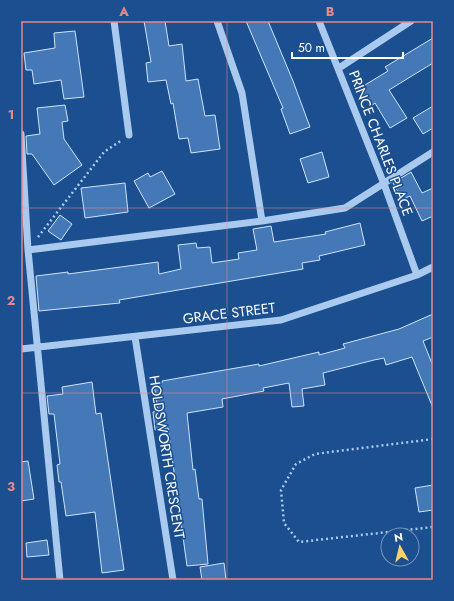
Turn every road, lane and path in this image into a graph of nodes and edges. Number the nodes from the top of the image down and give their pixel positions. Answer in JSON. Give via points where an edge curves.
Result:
{"nodes":[{"id":1,"x":114,"y":21,"type":"edge"},
{"id":2,"x":217,"y":21,"type":"edge"},
{"id":3,"x":319,"y":21,"type":"edge"},
{"id":4,"x":411,"y":21,"type":"edge"},
{"id":5,"x":339,"y":68,"type":"junction"},
{"id":6,"x":21,"y":134,"type":"edge"},
{"id":7,"x":129,"y":135,"type":"joint"},
{"id":8,"x":433,"y":152,"type":"edge"},
{"id":9,"x":384,"y":184,"type":"junction"},
{"id":10,"x":262,"y":221,"type":"junction"},
{"id":11,"x":28,"y":250,"type":"junction"},
{"id":12,"x":433,"y":267,"type":"edge"},
{"id":13,"x":417,"y":275,"type":"junction"},
{"id":14,"x":135,"y":337,"type":"junction"},
{"id":15,"x":37,"y":346,"type":"junction"},
{"id":16,"x":21,"y":349,"type":"edge"},
{"id":17,"x":433,"y":439,"type":"edge"},
{"id":18,"x":433,"y":527,"type":"edge"},
{"id":19,"x":60,"y":580,"type":"edge"},
{"id":20,"x":173,"y":580,"type":"edge"}],
"edges":[{"from":1,"to":7,"type":"street"},
{"from":2,"to":10,"type":"street","via":[[242,93]]},
{"from":3,"to":5,"type":"street","name":"PRINCE CHARLES PLACE"},
{"from":4,"to":5,"type":"street"},
{"from":5,"to":9,"type":"street","name":"PRINCE CHARLES PLACE"},
{"from":6,"to":11,"type":"street"},
{"from":7,"to":11,"type":"path","via":[[104,152]]},
{"from":8,"to":9,"type":"street"},
{"from":9,"to":10,"type":"street","via":[[344,208]]},
{"from":9,"to":13,"type":"street","name":"PRINCE CHARLES PLACE"},
{"from":10,"to":11,"type":"street"},
{"from":11,"to":15,"type":"street"},
{"from":12,"to":13,"type":"street","name":"GRACE STREET"},
{"from":13,"to":14,"type":"street","name":"GRACE STREET","via":[[280,320]]},
{"from":14,"to":15,"type":"street","name":"GRACE STREET"},
{"from":14,"to":20,"type":"street","name":"HOLDSWORTH CRESCENT"},
{"from":15,"to":16,"type":"street","name":"GRACE STREET"},
{"from":15,"to":19,"type":"street"},
{"from":17,"to":18,"type":"path","via":[[315,454],[296,464],[281,490],[284,523],[299,542]]}]}
